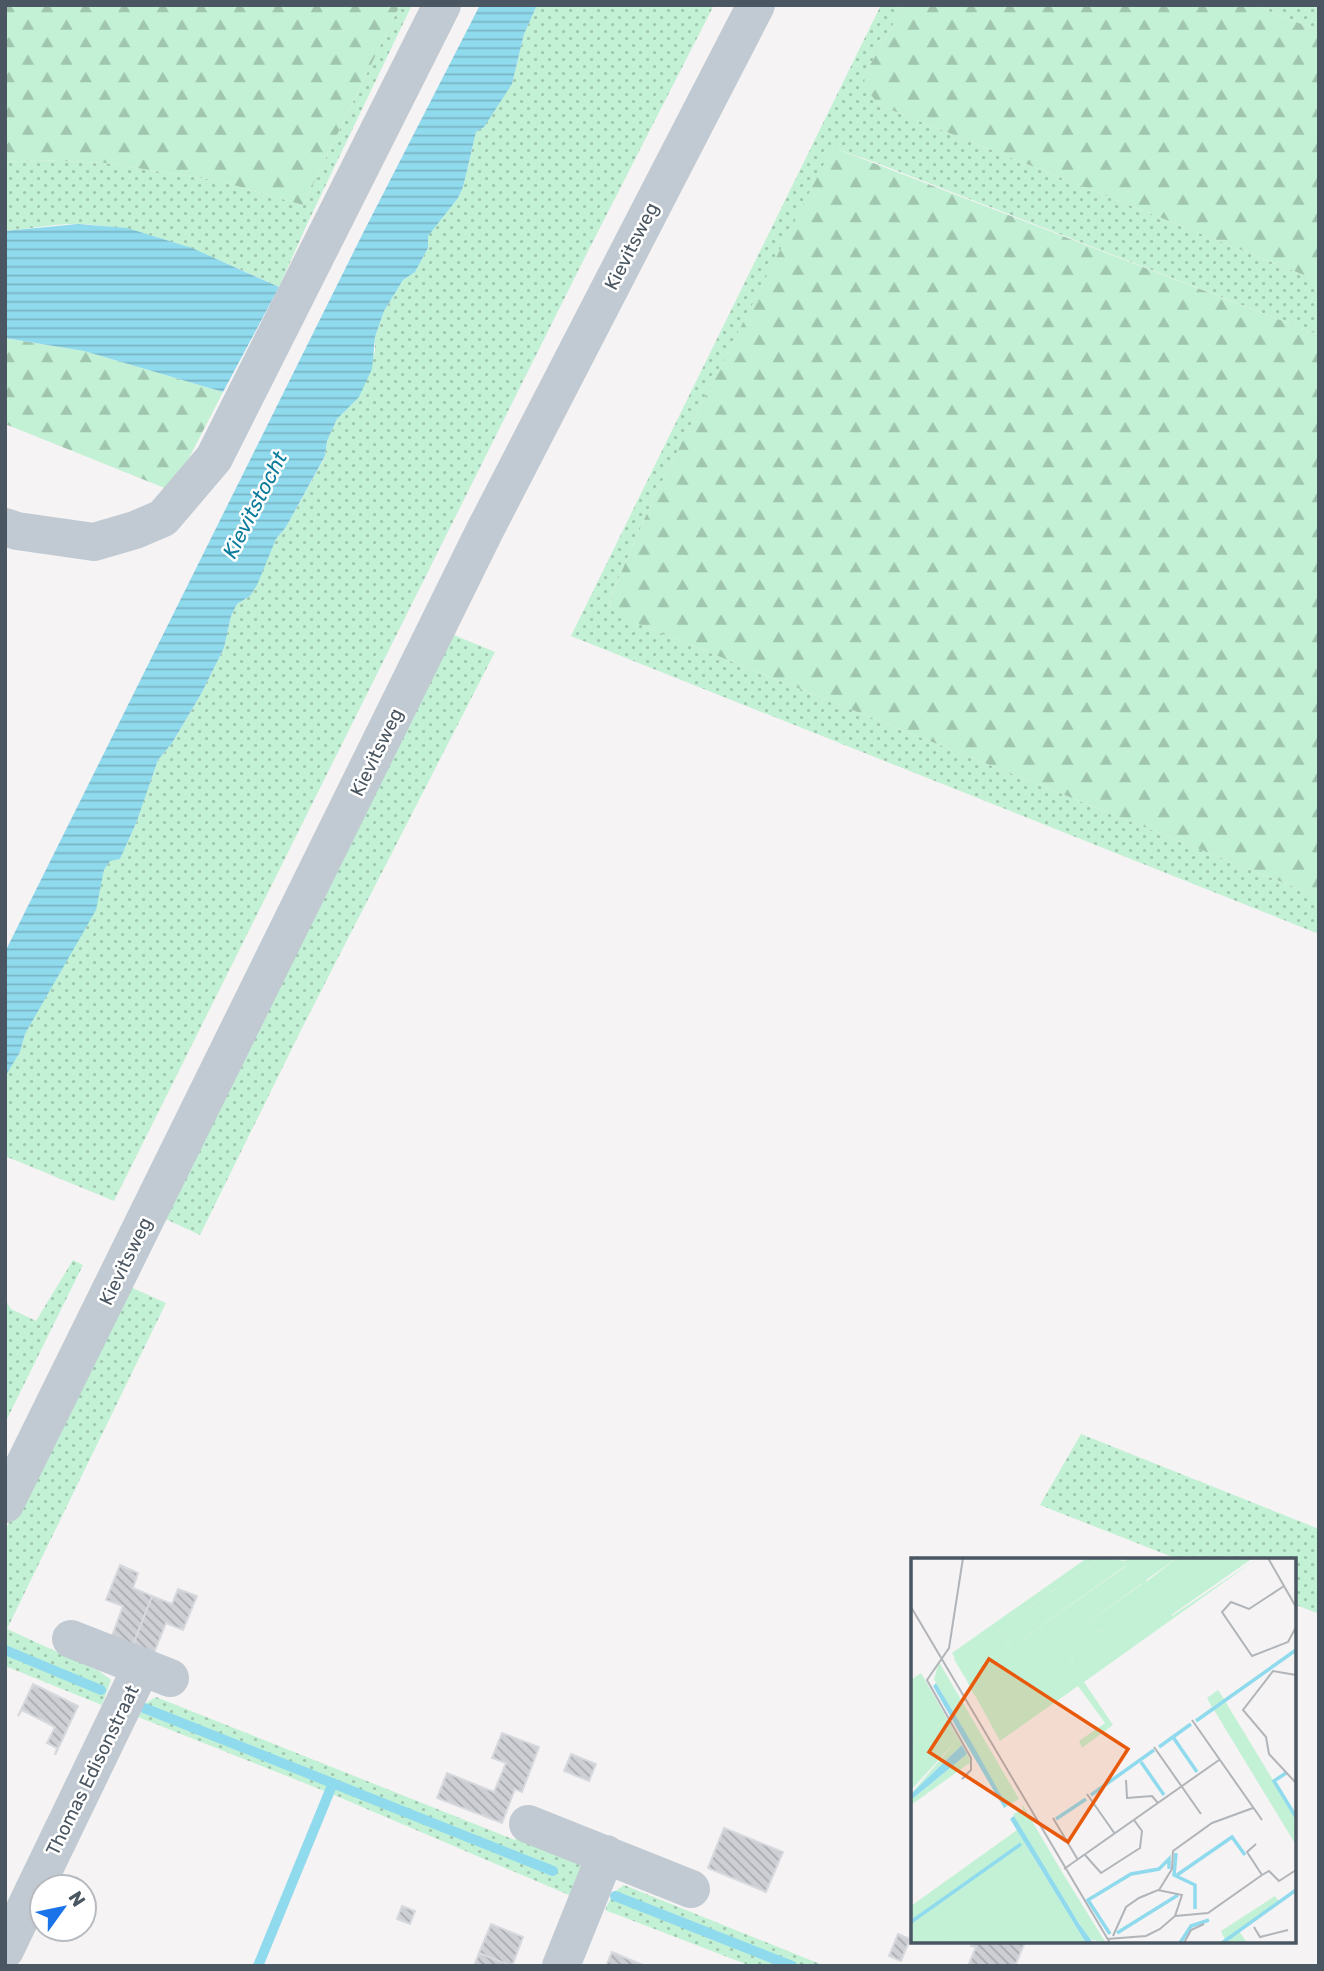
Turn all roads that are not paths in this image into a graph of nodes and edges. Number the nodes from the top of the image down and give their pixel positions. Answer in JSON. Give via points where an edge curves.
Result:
{"nodes":[{"id":1,"x":442,"y":5,"type":"edge"},
{"id":2,"x":756,"y":5,"type":"edge"},
{"id":3,"x":5,"y":527,"type":"edge"},
{"id":4,"x":5,"y":1504,"type":"edge"},
{"id":5,"x":71,"y":1639,"type":"dead end"},
{"id":6,"x":528,"y":1824,"type":"dead end"},
{"id":7,"x":606,"y":1854,"type":"junction"},
{"id":8,"x":691,"y":1889,"type":"dead end"},
{"id":9,"x":5,"y":1950,"type":"edge"},
{"id":10,"x":561,"y":1966,"type":"edge"}],
"edges":[{"from":1,"to":3,"type":"street","via":[[214,458],[163,518],[135,530],[94,542]]},
{"from":2,"to":4,"type":"street","name":"Kievitsweg","via":[[484,532]]},
{"from":5,"to":9,"type":"street","name":"Thomas Edisonstraat","via":[[156,1672]]},
{"from":6,"to":7,"type":"street"},
{"from":7,"to":8,"type":"street"},
{"from":7,"to":10,"type":"street"}]}
